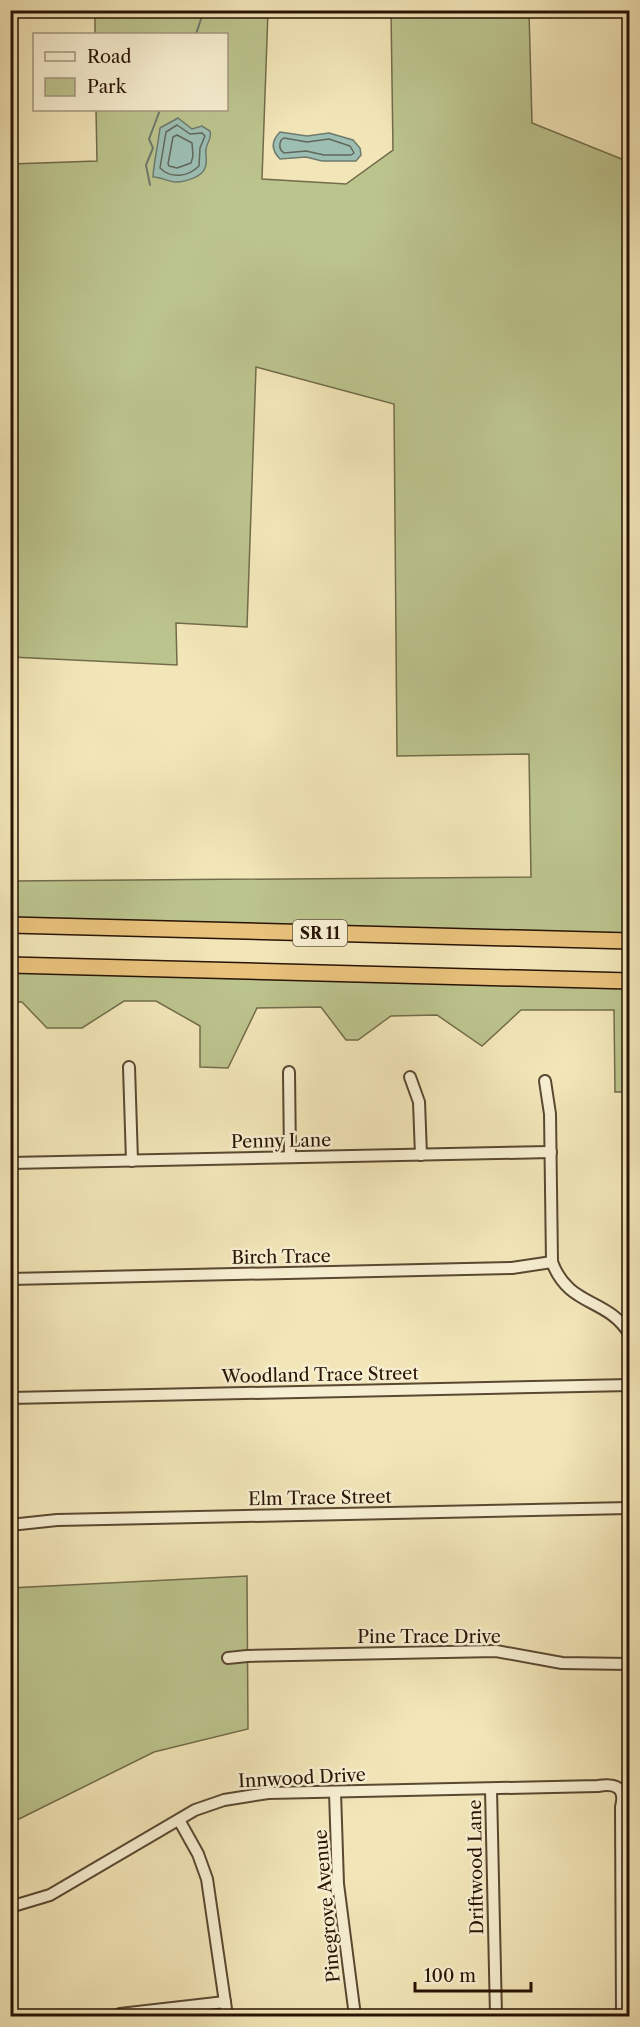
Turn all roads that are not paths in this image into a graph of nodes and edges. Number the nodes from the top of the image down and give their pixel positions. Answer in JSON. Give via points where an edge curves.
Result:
{"nodes":[{"id":1,"x":10,"y":925,"type":"edge"},
{"id":2,"x":630,"y":941,"type":"edge"},
{"id":3,"x":10,"y":965,"type":"edge"},
{"id":4,"x":630,"y":981,"type":"edge"},
{"id":5,"x":129,"y":1067,"type":"dead end"},
{"id":6,"x":289,"y":1072,"type":"dead end"},
{"id":7,"x":410,"y":1077,"type":"dead end"},
{"id":8,"x":545,"y":1081,"type":"dead end"},
{"id":9,"x":551,"y":1152,"type":"junction"},
{"id":10,"x":421,"y":1155,"type":"junction"},
{"id":11,"x":290,"y":1157,"type":"junction"},
{"id":12,"x":132,"y":1161,"type":"junction"},
{"id":13,"x":10,"y":1163,"type":"edge"},
{"id":14,"x":552,"y":1262,"type":"junction"},
{"id":15,"x":10,"y":1279,"type":"edge"},
{"id":16,"x":630,"y":1335,"type":"edge"},
{"id":17,"x":630,"y":1385,"type":"edge"},
{"id":18,"x":10,"y":1398,"type":"edge"},
{"id":19,"x":630,"y":1508,"type":"edge"},
{"id":20,"x":10,"y":1525,"type":"edge"},
{"id":21,"x":228,"y":1658,"type":"dead end"},
{"id":22,"x":630,"y":1664,"type":"edge"},
{"id":23,"x":491,"y":1789,"type":"junction"},
{"id":24,"x":335,"y":1792,"type":"junction"},
{"id":25,"x":179,"y":1820,"type":"junction"},
{"id":26,"x":626,"y":1887,"type":"edge"},
{"id":27,"x":10,"y":1907,"type":"edge"},
{"id":28,"x":225,"y":2002,"type":"junction"},
{"id":29,"x":120,"y":2014,"type":"dead end"},
{"id":30,"x":227,"y":2016,"type":"edge"},
{"id":31,"x":355,"y":2016,"type":"edge"},
{"id":32,"x":496,"y":2016,"type":"edge"},
{"id":33,"x":622,"y":2016,"type":"edge"}],
"edges":[{"from":1,"to":2,"type":"highway","number":"SR 11"},
{"from":3,"to":4,"type":"highway","number":"SR 11"},
{"from":5,"to":12,"type":"street"},
{"from":6,"to":11,"type":"street"},
{"from":7,"to":10,"type":"street","via":[[419,1102]]},
{"from":8,"to":9,"type":"street"},
{"from":9,"to":10,"type":"street","name":"Penny Lane"},
{"from":9,"to":14,"type":"street"},
{"from":10,"to":11,"type":"street","name":"Penny Lane"},
{"from":11,"to":12,"type":"street","name":"Penny Lane"},
{"from":12,"to":13,"type":"street","name":"Penny Lane"},
{"from":14,"to":15,"type":"street","name":"Birch Trace","via":[[512,1269]]},
{"from":14,"to":16,"type":"street","via":[[570,1290],[610,1312]]},
{"from":17,"to":18,"type":"street","name":"Woodland Trace Street"},
{"from":19,"to":20,"type":"street","name":"Elm Trace Street","via":[[57,1520]]},
{"from":21,"to":22,"type":"street","name":"Pine Trace Drive","via":[[496,1651],[562,1663]]},
{"from":23,"to":24,"type":"street","name":"Innwood Drive"},
{"from":23,"to":26,"type":"street","name":"Innwood Drive","via":[[610,1784],[620,1791]]},
{"from":23,"to":32,"type":"street","name":"Driftwood Lane"},
{"from":24,"to":25,"type":"street","name":"Innwood Drive","via":[[243,1796],[205,1807]]},
{"from":24,"to":31,"type":"street","name":"Pinegrove Avenue","via":[[338,1884]]},
{"from":25,"to":27,"type":"street","name":"Innwood Drive","via":[[50,1895]]},
{"from":25,"to":28,"type":"street","via":[[207,1879]]},
{"from":26,"to":33,"type":"street"},
{"from":28,"to":29,"type":"street"},
{"from":28,"to":30,"type":"street"}]}
